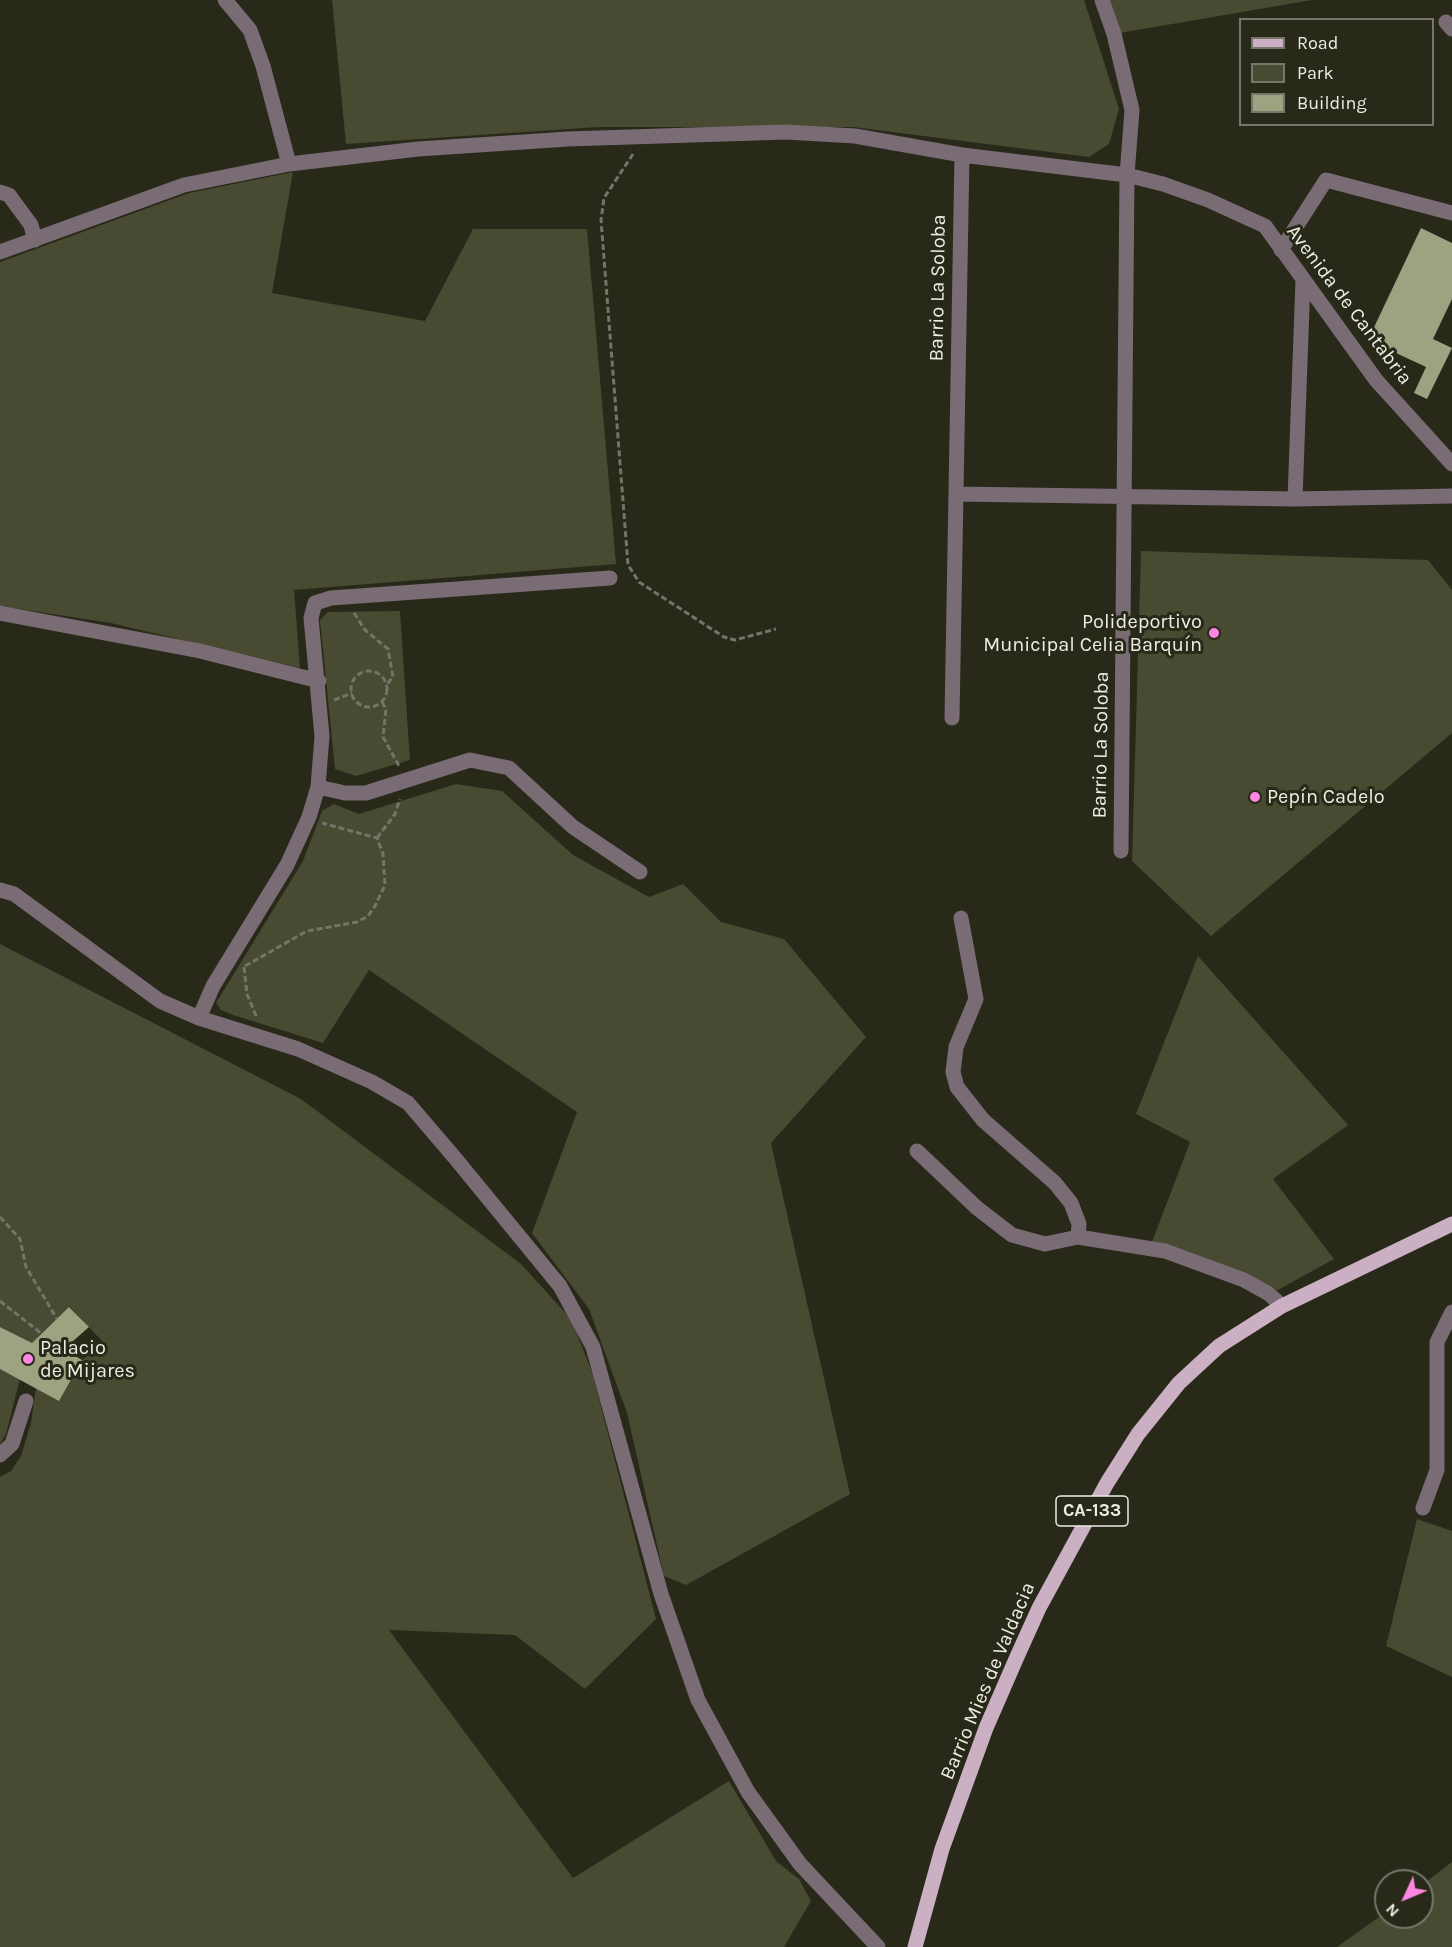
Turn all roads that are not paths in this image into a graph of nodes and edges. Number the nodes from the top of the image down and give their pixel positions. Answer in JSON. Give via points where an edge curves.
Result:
{"nodes":[{"id":1,"x":225,"y":0,"type":"edge"},
{"id":2,"x":1102,"y":0,"type":"edge"},
{"id":3,"x":962,"y":155,"type":"junction"},
{"id":4,"x":289,"y":164,"type":"junction"},
{"id":5,"x":1127,"y":176,"type":"junction"},
{"id":6,"x":0,"y":192,"type":"edge"},
{"id":7,"x":1452,"y":213,"type":"edge"},
{"id":8,"x":35,"y":240,"type":"junction"},
{"id":9,"x":1281,"y":250,"type":"junction"},
{"id":10,"x":0,"y":252,"type":"edge"},
{"id":11,"x":1303,"y":280,"type":"junction"},
{"id":12,"x":1452,"y":464,"type":"edge"},
{"id":13,"x":956,"y":494,"type":"junction"},
{"id":14,"x":1124,"y":496,"type":"junction"},
{"id":15,"x":1452,"y":496,"type":"edge"},
{"id":16,"x":1295,"y":499,"type":"junction"},
{"id":17,"x":610,"y":578,"type":"dead end"},
{"id":18,"x":0,"y":613,"type":"edge"},
{"id":19,"x":319,"y":681,"type":"junction"},
{"id":20,"x":952,"y":718,"type":"dead end"},
{"id":21,"x":318,"y":788,"type":"junction"},
{"id":22,"x":1121,"y":851,"type":"dead end"},
{"id":23,"x":640,"y":872,"type":"dead end"},
{"id":24,"x":0,"y":890,"type":"edge"},
{"id":25,"x":961,"y":918,"type":"dead end"},
{"id":26,"x":199,"y":1018,"type":"junction"},
{"id":27,"x":917,"y":1151,"type":"dead end"},
{"id":28,"x":1452,"y":1224,"type":"edge"},
{"id":29,"x":1078,"y":1237,"type":"junction"},
{"id":30,"x":1282,"y":1306,"type":"junction"},
{"id":31,"x":1452,"y":1312,"type":"edge"},
{"id":32,"x":26,"y":1401,"type":"dead end"},
{"id":33,"x":0,"y":1455,"type":"edge"},
{"id":34,"x":1423,"y":1508,"type":"dead end"},
{"id":35,"x":878,"y":1947,"type":"edge"},
{"id":36,"x":915,"y":1947,"type":"edge"}],
"edges":[{"from":1,"to":4,"type":"street","via":[[250,30]]},
{"from":2,"to":5,"type":"street","name":"Barrio La Soloba","via":[[1132,110]]},
{"from":3,"to":4,"type":"street","name":"Avenida de Cantabria","via":[[855,136],[786,132],[430,148]]},
{"from":3,"to":5,"type":"street","name":"Avenida de Cantabria"},
{"from":3,"to":13,"type":"street","name":"Barrio La Soloba"},
{"from":4,"to":8,"type":"street","name":"Avenida de Cantabria","via":[[184,185]]},
{"from":5,"to":9,"type":"street","name":"Avenida de Cantabria","via":[[1208,200],[1265,226]]},
{"from":5,"to":14,"type":"street","name":"Barrio La Soloba"},
{"from":6,"to":8,"type":"street","via":[[9,195],[31,225]]},
{"from":7,"to":9,"type":"street","via":[[1326,180]]},
{"from":8,"to":10,"type":"street","name":"Avenida de Cantabria"},
{"from":9,"to":11,"type":"street","name":"Avenida de Cantabria"},
{"from":11,"to":12,"type":"street","name":"Avenida de Cantabria","via":[[1376,380]]},
{"from":11,"to":16,"type":"street"},
{"from":13,"to":14,"type":"street"},
{"from":13,"to":20,"type":"street","name":"Barrio La Soloba"},
{"from":14,"to":16,"type":"street"},
{"from":14,"to":22,"type":"street","name":"Barrio La Soloba"},
{"from":15,"to":16,"type":"street"},
{"from":17,"to":19,"type":"street","via":[[319,600],[311,609]]},
{"from":18,"to":19,"type":"street","via":[[200,651]]},
{"from":19,"to":21,"type":"street","via":[[322,736]]},
{"from":21,"to":23,"type":"street","via":[[366,793],[470,760],[508,768],[573,827]]},
{"from":21,"to":26,"type":"street","via":[[303,836],[213,986]]},
{"from":24,"to":26,"type":"street","via":[[14,894],[160,1001]]},
{"from":25,"to":29,"type":"street","via":[[976,999],[956,1047],[952,1072],[957,1088],[983,1120],[1071,1203],[1079,1224]]},
{"from":26,"to":35,"type":"street","via":[[298,1049],[408,1103],[560,1286],[593,1347],[661,1594],[698,1700],[748,1792],[800,1864]]},
{"from":27,"to":29,"type":"street","via":[[1012,1235],[1046,1244]]},
{"from":28,"to":30,"type":"main road","name":"Barrio Mies de Valdacia","number":"CA-133"},
{"from":29,"to":30,"type":"street","via":[[1165,1251],[1244,1280]]},
{"from":30,"to":36,"type":"main road","name":"Barrio Mies de Valdacia","number":"CA-133","via":[[1219,1346],[1179,1383],[1138,1434],[1107,1483],[1040,1608],[986,1728],[942,1850]]},
{"from":31,"to":34,"type":"street","via":[[1437,1342],[1437,1470]]},
{"from":32,"to":33,"type":"street","via":[[12,1444]]}]}
